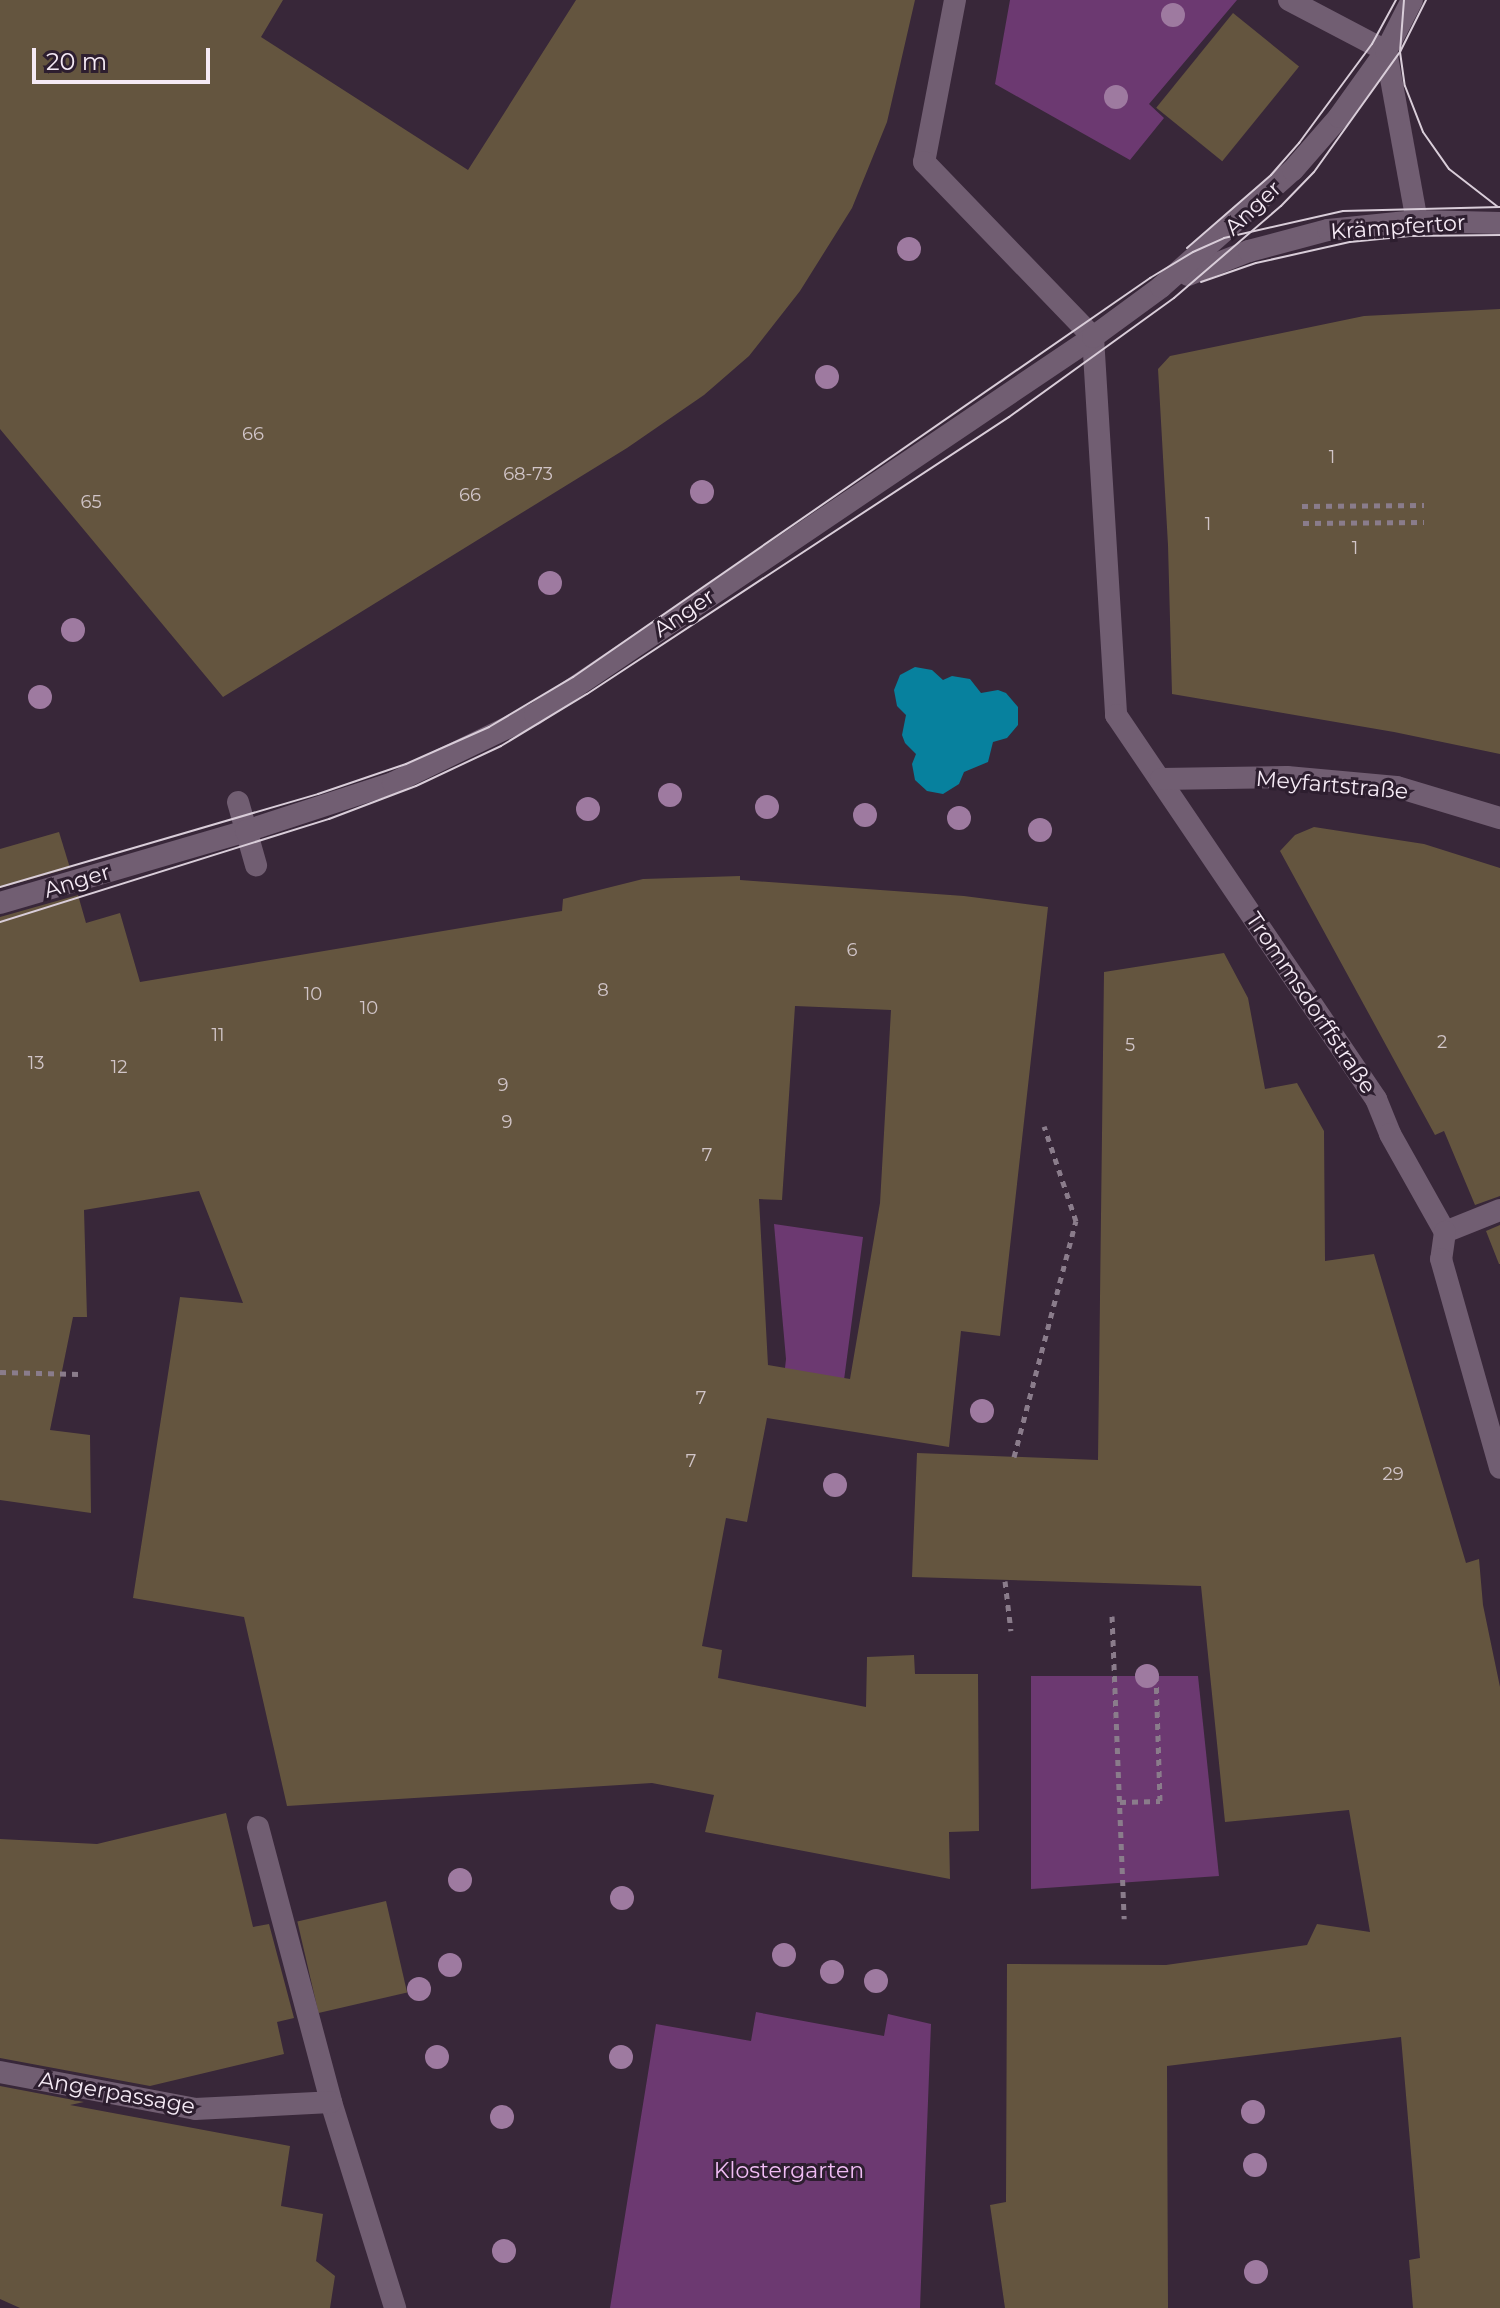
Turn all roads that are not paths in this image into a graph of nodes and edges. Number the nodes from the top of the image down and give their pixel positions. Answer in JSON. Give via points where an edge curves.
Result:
{"nodes":[{"id":1,"x":955,"y":0,"type":"edge"},
{"id":2,"x":1289,"y":0,"type":"edge"},
{"id":3,"x":1412,"y":0,"type":"edge"},
{"id":4,"x":1386,"y":51,"type":"junction"},
{"id":5,"x":1417,"y":221,"type":"junction"},
{"id":6,"x":1500,"y":223,"type":"edge"},
{"id":7,"x":1161,"y":287,"type":"junction"},
{"id":8,"x":1093,"y":337,"type":"junction"},
{"id":9,"x":1161,"y":779,"type":"junction"},
{"id":10,"x":238,"y":802,"type":"dead end"},
{"id":11,"x":1500,"y":818,"type":"edge"},
{"id":12,"x":246,"y":831,"type":"junction"},
{"id":13,"x":256,"y":865,"type":"dead end"},
{"id":14,"x":0,"y":903,"type":"edge"},
{"id":15,"x":1500,"y":1210,"type":"edge"},
{"id":16,"x":1445,"y":1232,"type":"junction"},
{"id":17,"x":1500,"y":1468,"type":"edge"},
{"id":18,"x":258,"y":1827,"type":"dead end"},
{"id":19,"x":0,"y":2072,"type":"edge"},
{"id":20,"x":331,"y":2102,"type":"junction"},
{"id":21,"x":395,"y":2308,"type":"edge"}],
"edges":[{"from":1,"to":8,"type":"street","via":[[924,162]]},
{"from":2,"to":4,"type":"street"},
{"from":3,"to":4,"type":"street","name":"Anger"},
{"from":4,"to":5,"type":"street"},
{"from":4,"to":7,"type":"street","name":"Anger","via":[[1293,170]]},
{"from":5,"to":6,"type":"street","name":"Krämpfertor"},
{"from":5,"to":7,"type":"street","name":"Krämpfertor","via":[[1328,230],[1238,255]]},
{"from":7,"to":8,"type":"street","name":"Anger"},
{"from":8,"to":9,"type":"street","via":[[1116,715]]},
{"from":8,"to":12,"type":"street","name":"Anger","via":[[535,714],[393,783]]},
{"from":9,"to":11,"type":"street","name":"Meyfartstraße","via":[[1287,777],[1397,787]]},
{"from":9,"to":16,"type":"street","name":"Trommsdorffstraße","via":[[1376,1099]]},
{"from":10,"to":12,"type":"street"},
{"from":12,"to":13,"type":"street"},
{"from":12,"to":14,"type":"street","name":"Anger"},
{"from":15,"to":16,"type":"street"},
{"from":16,"to":17,"type":"street","via":[[1441,1259]]},
{"from":18,"to":20,"type":"street"},
{"from":19,"to":20,"type":"street","name":"Angerpassage","via":[[195,2109]]},
{"from":20,"to":21,"type":"street"}]}
